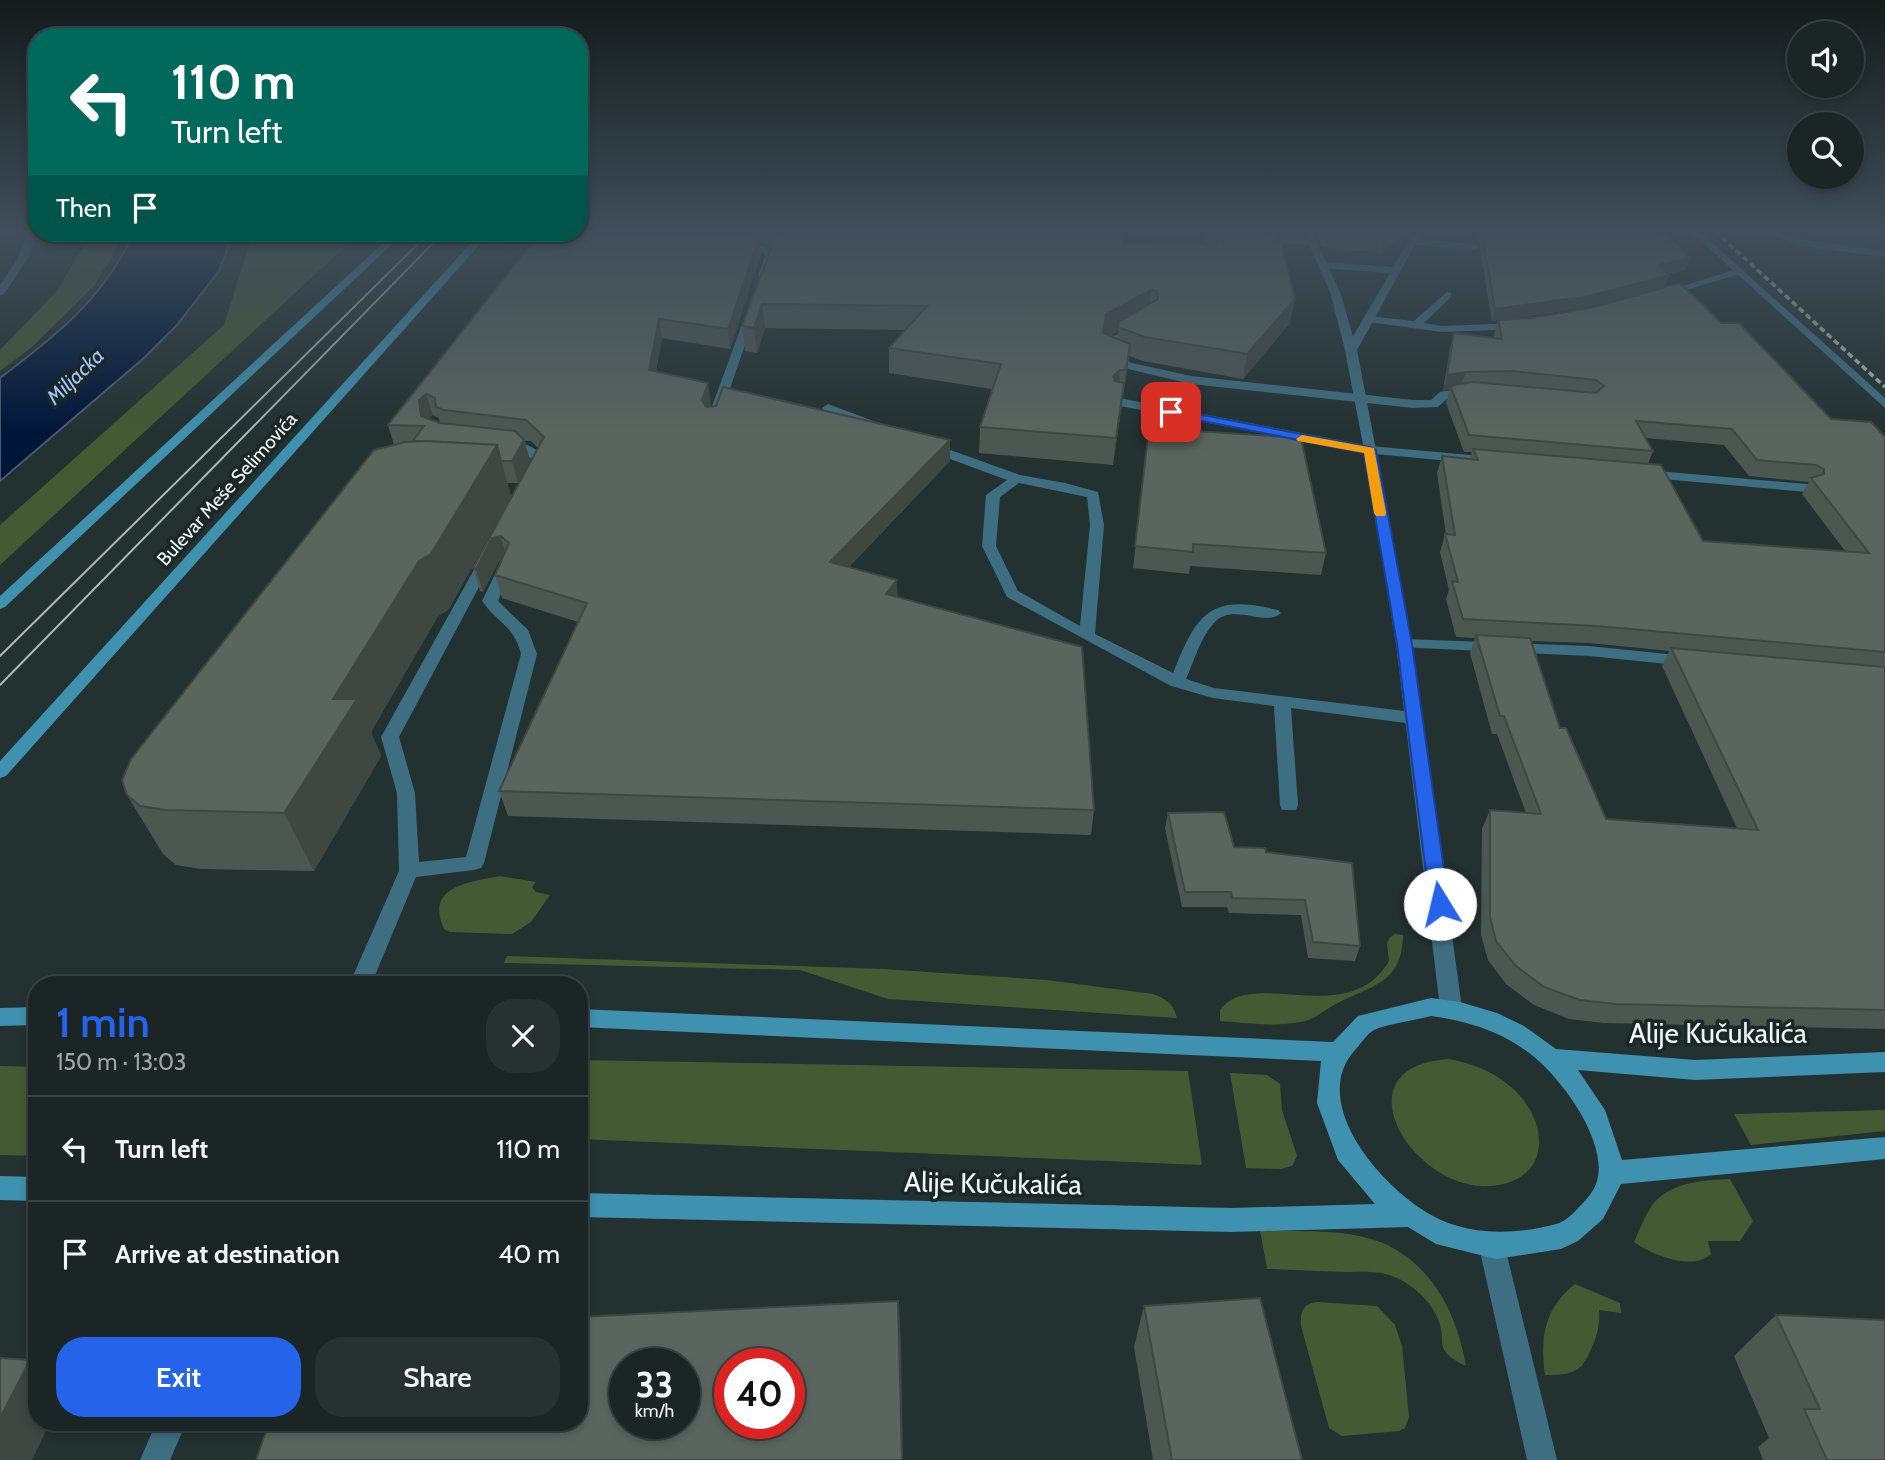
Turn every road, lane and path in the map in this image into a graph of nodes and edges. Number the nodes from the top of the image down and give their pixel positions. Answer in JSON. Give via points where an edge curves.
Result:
{"nodes":[{"id":1,"x":328,"y":299,"type":"edge"},
{"id":2,"x":426,"y":299,"type":"edge"},
{"id":3,"x":1335,"y":299,"type":"edge"},
{"id":4,"x":1379,"y":299,"type":"edge"},
{"id":5,"x":1443,"y":299,"type":"edge"},
{"id":6,"x":1771,"y":299,"type":"edge"},
{"id":7,"x":752,"y":307,"type":"edge"},
{"id":8,"x":1150,"y":319,"type":"edge"},
{"id":9,"x":1368,"y":319,"type":"junction"},
{"id":10,"x":1416,"y":325,"type":"junction"},
{"id":11,"x":1532,"y":325,"type":"edge"},
{"id":12,"x":1351,"y":349,"type":"junction"},
{"id":13,"x":1481,"y":392,"type":"edge"},
{"id":14,"x":1360,"y":398,"type":"junction"},
{"id":15,"x":1119,"y":402,"type":"edge"},
{"id":16,"x":1885,"y":404,"type":"edge"},
{"id":17,"x":828,"y":408,"type":"edge"},
{"id":18,"x":713,"y":422,"type":"edge"},
{"id":19,"x":891,"y":432,"type":"edge"},
{"id":20,"x":490,"y":441,"type":"edge"},
{"id":21,"x":916,"y":441,"type":"edge"},
{"id":22,"x":1370,"y":450,"type":"junction"},
{"id":23,"x":1507,"y":462,"type":"edge"},
{"id":24,"x":1630,"y":473,"type":"edge"},
{"id":25,"x":1017,"y":479,"type":"junction"},
{"id":26,"x":1807,"y":488,"type":"edge"},
{"id":27,"x":524,"y":490,"type":"edge"},
{"id":28,"x":498,"y":537,"type":"edge"},
{"id":29,"x":506,"y":565,"type":"edge"},
{"id":30,"x":0,"y":604,"type":"edge"},
{"id":31,"x":1272,"y":613,"type":"dead end"},
{"id":32,"x":1087,"y":636,"type":"junction"},
{"id":33,"x":1404,"y":644,"type":"junction"},
{"id":34,"x":1710,"y":663,"type":"edge"},
{"id":35,"x":1177,"y":682,"type":"junction"},
{"id":36,"x":1282,"y":701,"type":"junction"},
{"id":37,"x":1413,"y":718,"type":"junction"},
{"id":38,"x":0,"y":772,"type":"edge"},
{"id":39,"x":1289,"y":805,"type":"dead end"},
{"id":40,"x":408,"y":871,"type":"junction"},
{"id":41,"x":364,"y":976,"type":"edge"},
{"id":42,"x":1451,"y":1008,"type":"junction"},
{"id":43,"x":28,"y":1016,"type":"edge"},
{"id":44,"x":0,"y":1017,"type":"edge"},
{"id":45,"x":588,"y":1018,"type":"edge"},
{"id":46,"x":1336,"y":1052,"type":"junction"},
{"id":47,"x":1551,"y":1058,"type":"junction"},
{"id":48,"x":1885,"y":1062,"type":"edge"},
{"id":49,"x":1885,"y":1148,"type":"edge"},
{"id":50,"x":1611,"y":1173,"type":"junction"},
{"id":51,"x":0,"y":1188,"type":"edge"},
{"id":52,"x":28,"y":1189,"type":"edge"},
{"id":53,"x":588,"y":1205,"type":"edge"},
{"id":54,"x":1406,"y":1216,"type":"junction"},
{"id":55,"x":1492,"y":1247,"type":"junction"},
{"id":56,"x":168,"y":1431,"type":"edge"},
{"id":57,"x":155,"y":1460,"type":"edge"},
{"id":58,"x":1542,"y":1460,"type":"edge"}],
"edges":[{"from":1,"to":30,"type":"main road"},
{"from":2,"to":38,"type":"main road","name":"Bulevar Meše Selimovića"},
{"from":3,"to":12,"type":"street"},
{"from":4,"to":9,"type":"street"},
{"from":5,"to":10,"type":"street"},
{"from":6,"to":16,"type":"street"},
{"from":7,"to":18,"type":"street"},
{"from":8,"to":14,"type":"street","via":[[1109,343],[1107,355],[1128,366],[1191,380]]},
{"from":9,"to":10,"type":"street"},
{"from":9,"to":12,"type":"street"},
{"from":10,"to":11,"type":"street","via":[[1442,329]]},
{"from":12,"to":14,"type":"street"},
{"from":13,"to":14,"type":"street","via":[[1444,395],[1434,404]]},
{"from":14,"to":22,"type":"street"},
{"from":15,"to":22,"type":"street"},
{"from":17,"to":19,"type":"street"},
{"from":20,"to":27,"type":"street","via":[[526,447],[540,460]]},
{"from":21,"to":25,"type":"street"},
{"from":22,"to":23,"type":"street"},
{"from":22,"to":33,"type":"street"},
{"from":24,"to":26,"type":"street"},
{"from":25,"to":32,"type":"street","via":[[993,495],[989,546],[1012,594]]},
{"from":25,"to":32,"type":"street","via":[[1093,495],[1097,525]]},
{"from":28,"to":40,"type":"street","via":[[390,737],[406,793]]},
{"from":29,"to":40,"type":"street","via":[[490,601],[520,627],[529,654],[474,863]]},
{"from":31,"to":35,"type":"street","via":[[1222,610],[1211,614]]},
{"from":32,"to":35,"type":"street"},
{"from":33,"to":34,"type":"street","via":[[1589,651]]},
{"from":33,"to":37,"type":"street"},
{"from":35,"to":36,"type":"street","via":[[1213,694]]},
{"from":36,"to":37,"type":"street"},
{"from":36,"to":39,"type":"street"},
{"from":37,"to":42,"type":"street"},
{"from":40,"to":41,"type":"street"},
{"from":42,"to":46,"type":"main road","via":[[1401,1008],[1375,1016],[1353,1030]]},
{"from":42,"to":47,"type":"main road","via":[[1510,1029]]},
{"from":43,"to":44,"type":"main road"},
{"from":45,"to":46,"type":"main road"},
{"from":46,"to":54,"type":"main road","via":[[1328,1074],[1328,1107],[1340,1143],[1364,1178]]},
{"from":47,"to":48,"type":"main road","name":"Alije Kučukalića","via":[[1695,1070]]},
{"from":47,"to":50,"type":"main road","via":[[1580,1088],[1596,1118]]},
{"from":49,"to":50,"type":"main road"},
{"from":50,"to":55,"type":"main road","via":[[1598,1203],[1574,1231],[1538,1245]]},
{"from":51,"to":52,"type":"main road"},
{"from":53,"to":54,"type":"main road","name":"Alije Kučukalića","via":[[1231,1220]]},
{"from":54,"to":55,"type":"main road"},
{"from":55,"to":58,"type":"street"},
{"from":56,"to":57,"type":"street"}]}
